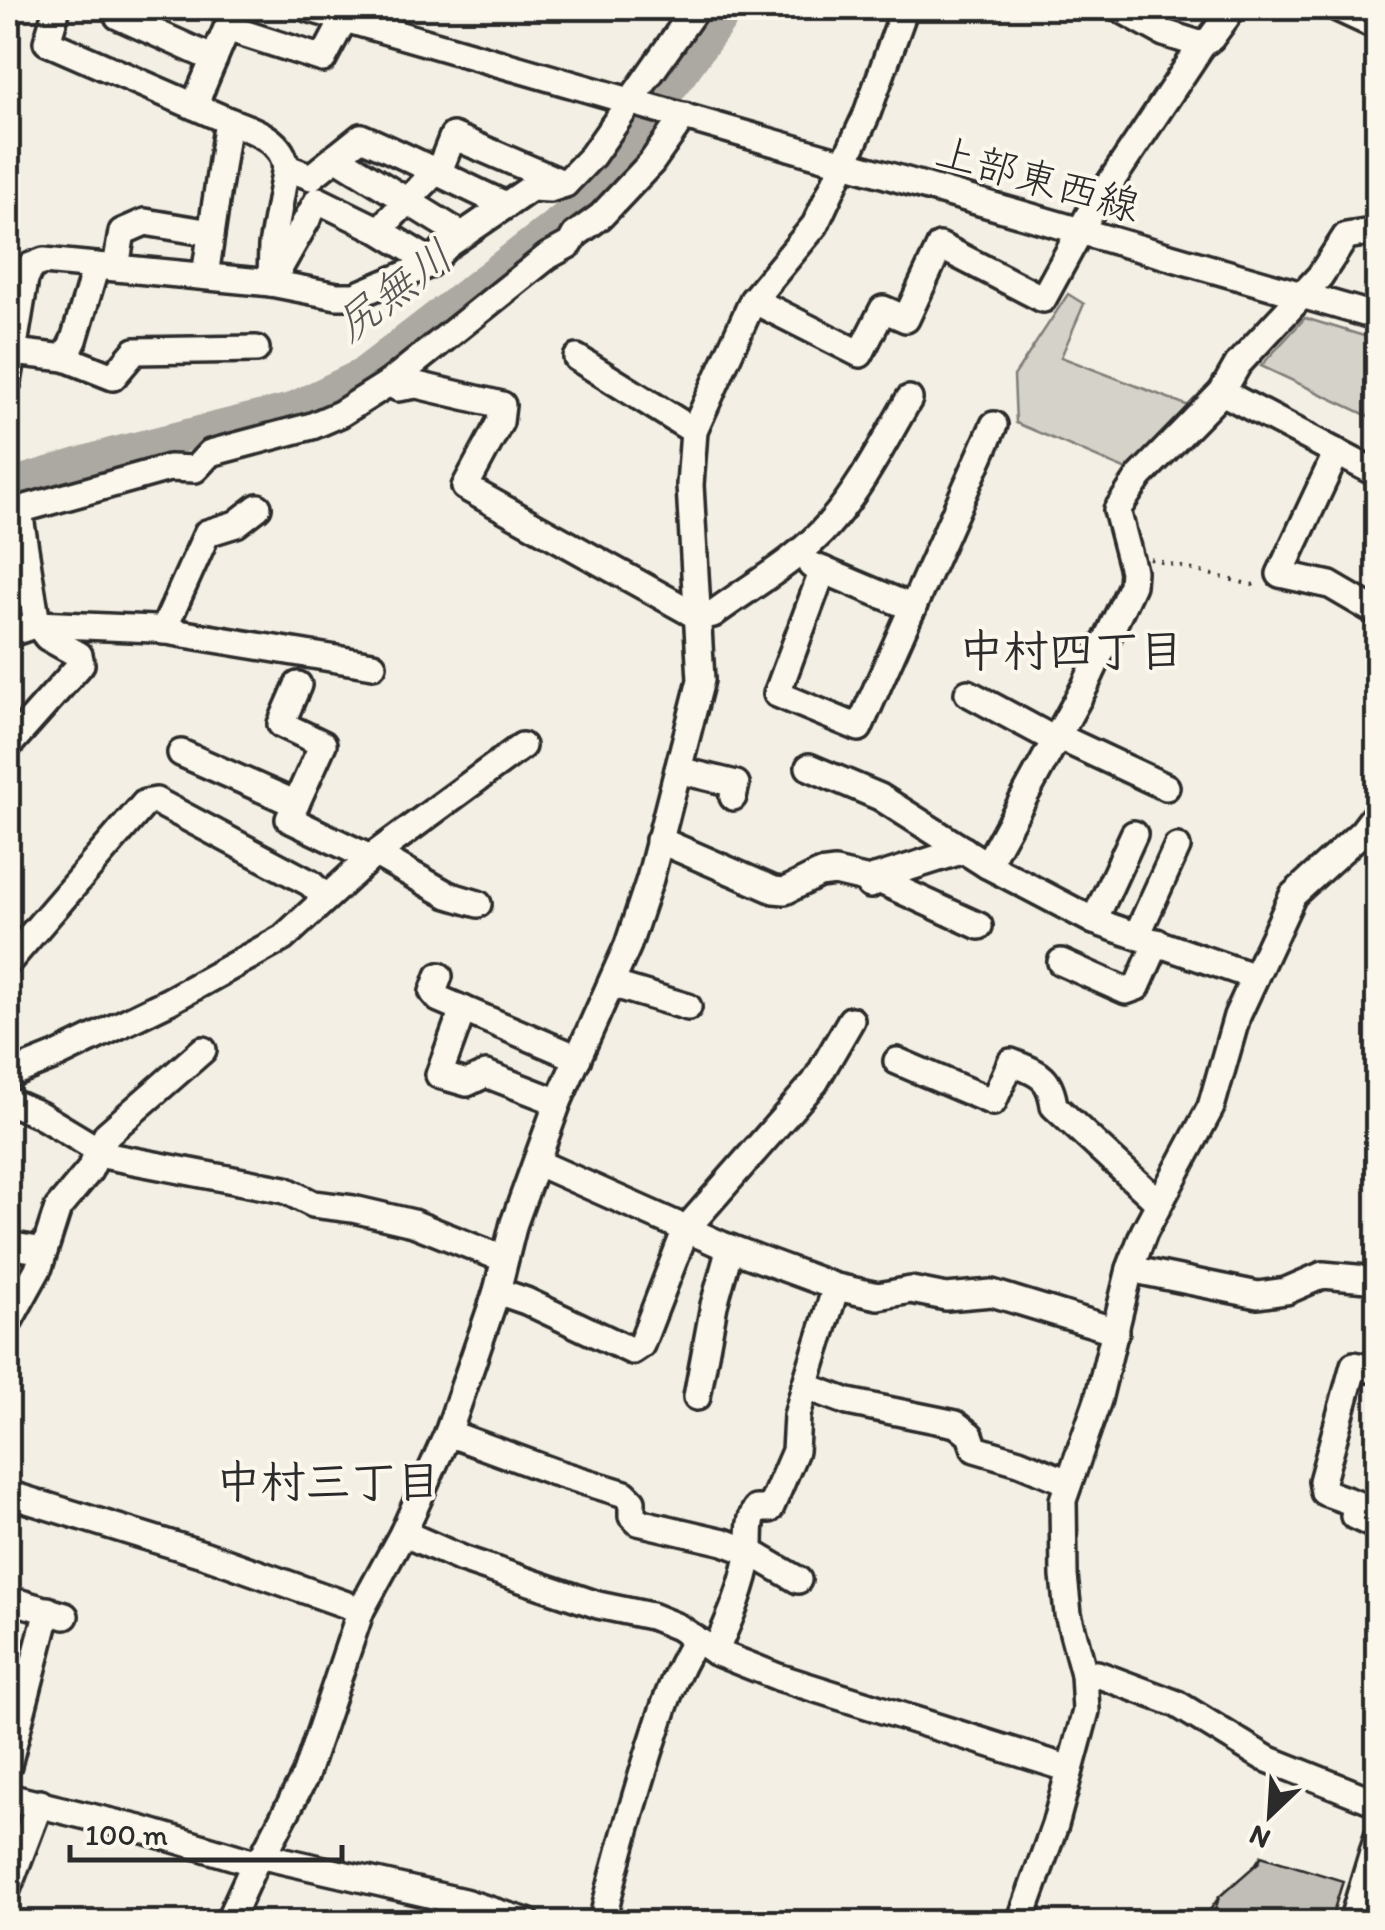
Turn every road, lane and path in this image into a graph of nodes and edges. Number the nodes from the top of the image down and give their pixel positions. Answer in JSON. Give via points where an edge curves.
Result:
{"nodes":[{"id":1,"x":56,"y":8,"type":"edge"},
{"id":2,"x":122,"y":8,"type":"edge"},
{"id":3,"x":308,"y":8,"type":"edge"},
{"id":4,"x":696,"y":8,"type":"edge"},
{"id":5,"x":906,"y":8,"type":"edge"},
{"id":6,"x":1118,"y":8,"type":"edge"},
{"id":7,"x":1233,"y":8,"type":"edge"},
{"id":8,"x":1337,"y":8,"type":"edge"},
{"id":9,"x":346,"y":13,"type":"edge"},
{"id":10,"x":1378,"y":27,"type":"edge"},
{"id":11,"x":1202,"y":45,"type":"junction"},
{"id":12,"x":214,"y":59,"type":"junction"},
{"id":13,"x":634,"y":101,"type":"junction"},
{"id":14,"x":194,"y":106,"type":"junction"},
{"id":15,"x":681,"y":115,"type":"junction"},
{"id":16,"x":224,"y":119,"type":"junction"},
{"id":17,"x":336,"y":158,"type":"junction"},
{"id":18,"x":844,"y":164,"type":"junction"},
{"id":19,"x":286,"y":168,"type":"junction"},
{"id":20,"x":436,"y":171,"type":"junction"},
{"id":21,"x":565,"y":184,"type":"junction"},
{"id":22,"x":314,"y":188,"type":"junction"},
{"id":23,"x":407,"y":201,"type":"junction"},
{"id":24,"x":506,"y":205,"type":"junction"},
{"id":25,"x":379,"y":230,"type":"junction"},
{"id":26,"x":1378,"y":231,"type":"edge"},
{"id":27,"x":1082,"y":232,"type":"junction"},
{"id":28,"x":211,"y":233,"type":"junction"},
{"id":29,"x":462,"y":235,"type":"junction"},
{"id":30,"x":431,"y":262,"type":"junction"},
{"id":31,"x":106,"y":266,"type":"junction"},
{"id":32,"x":205,"y":276,"type":"junction"},
{"id":33,"x":270,"y":282,"type":"junction"},
{"id":34,"x":1304,"y":295,"type":"junction"},
{"id":35,"x":754,"y":300,"type":"junction"},
{"id":36,"x":1378,"y":316,"type":"edge"},
{"id":37,"x":256,"y":348,"type":"dead end"},
{"id":38,"x":12,"y":352,"type":"junction"},
{"id":39,"x":64,"y":358,"type":"junction"},
{"id":40,"x":578,"y":358,"type":"dead end"},
{"id":41,"x":8,"y":382,"type":"edge"},
{"id":42,"x":389,"y":383,"type":"junction"},
{"id":43,"x":1222,"y":392,"type":"junction"},
{"id":44,"x":909,"y":399,"type":"dead end"},
{"id":45,"x":994,"y":424,"type":"dead end"},
{"id":46,"x":694,"y":432,"type":"junction"},
{"id":47,"x":1337,"y":452,"type":"junction"},
{"id":48,"x":1378,"y":474,"type":"edge"},
{"id":49,"x":258,"y":507,"type":"dead end"},
{"id":50,"x":13,"y":512,"type":"edge"},
{"id":51,"x":795,"y":554,"type":"junction"},
{"id":52,"x":1128,"y":554,"type":"junction"},
{"id":53,"x":823,"y":570,"type":"junction"},
{"id":54,"x":1280,"y":574,"type":"junction"},
{"id":55,"x":913,"y":608,"type":"junction"},
{"id":56,"x":1378,"y":612,"type":"edge"},
{"id":57,"x":699,"y":617,"type":"junction"},
{"id":58,"x":38,"y":624,"type":"junction"},
{"id":59,"x":164,"y":631,"type":"junction"},
{"id":60,"x":8,"y":634,"type":"edge"},
{"id":61,"x":373,"y":665,"type":"dead end"},
{"id":62,"x":298,"y":685,"type":"dead end"},
{"id":63,"x":965,"y":699,"type":"dead end"},
{"id":64,"x":1053,"y":743,"type":"junction"},
{"id":65,"x":8,"y":746,"type":"edge"},
{"id":66,"x":522,"y":746,"type":"dead end"},
{"id":67,"x":182,"y":753,"type":"dead end"},
{"id":68,"x":808,"y":767,"type":"dead end"},
{"id":69,"x":678,"y":770,"type":"junction"},
{"id":70,"x":1166,"y":787,"type":"dead end"},
{"id":71,"x":733,"y":797,"type":"dead end"},
{"id":72,"x":296,"y":804,"type":"junction"},
{"id":73,"x":1378,"y":811,"type":"edge"},
{"id":74,"x":1134,"y":834,"type":"dead end"},
{"id":75,"x":659,"y":840,"type":"junction"},
{"id":76,"x":1177,"y":847,"type":"dead end"},
{"id":77,"x":964,"y":850,"type":"junction"},
{"id":78,"x":373,"y":856,"type":"junction"},
{"id":79,"x":988,"y":866,"type":"junction"},
{"id":80,"x":870,"y":886,"type":"junction"},
{"id":81,"x":325,"y":897,"type":"junction"},
{"id":82,"x":478,"y":904,"type":"dead end"},
{"id":83,"x":1094,"y":920,"type":"junction"},
{"id":84,"x":978,"y":926,"type":"dead end"},
{"id":85,"x":1147,"y":939,"type":"junction"},
{"id":86,"x":8,"y":962,"type":"edge"},
{"id":87,"x":1062,"y":962,"type":"dead end"},
{"id":88,"x":439,"y":976,"type":"dead end"},
{"id":89,"x":1255,"y":977,"type":"junction"},
{"id":90,"x":611,"y":984,"type":"junction"},
{"id":91,"x":688,"y":1007,"type":"dead end"},
{"id":92,"x":464,"y":1009,"type":"junction"},
{"id":93,"x":851,"y":1020,"type":"dead end"},
{"id":94,"x":203,"y":1050,"type":"dead end"},
{"id":95,"x":578,"y":1058,"type":"junction"},
{"id":96,"x":897,"y":1061,"type":"dead end"},
{"id":97,"x":8,"y":1075,"type":"edge"},
{"id":98,"x":8,"y":1101,"type":"edge"},
{"id":99,"x":558,"y":1102,"type":"junction"},
{"id":100,"x":98,"y":1150,"type":"junction"},
{"id":101,"x":538,"y":1163,"type":"junction"},
{"id":102,"x":1160,"y":1204,"type":"junction"},
{"id":103,"x":686,"y":1229,"type":"junction"},
{"id":104,"x":8,"y":1245,"type":"edge"},
{"id":105,"x":730,"y":1248,"type":"junction"},
{"id":106,"x":44,"y":1251,"type":"junction"},
{"id":107,"x":506,"y":1256,"type":"junction"},
{"id":108,"x":1130,"y":1269,"type":"junction"},
{"id":109,"x":1378,"y":1280,"type":"edge"},
{"id":110,"x":836,"y":1287,"type":"junction"},
{"id":111,"x":496,"y":1291,"type":"junction"},
{"id":112,"x":8,"y":1323,"type":"edge"},
{"id":113,"x":1116,"y":1331,"type":"junction"},
{"id":114,"x":1378,"y":1371,"type":"edge"},
{"id":115,"x":804,"y":1386,"type":"junction"},
{"id":116,"x":697,"y":1397,"type":"dead end"},
{"id":117,"x":448,"y":1433,"type":"junction"},
{"id":118,"x":1068,"y":1482,"type":"junction"},
{"id":119,"x":8,"y":1494,"type":"edge"},
{"id":120,"x":1378,"y":1528,"type":"edge"},
{"id":121,"x":403,"y":1533,"type":"junction"},
{"id":122,"x":750,"y":1552,"type":"junction"},
{"id":123,"x":798,"y":1580,"type":"dead end"},
{"id":124,"x":21,"y":1603,"type":"dead end"},
{"id":125,"x":361,"y":1610,"type":"junction"},
{"id":126,"x":705,"y":1646,"type":"junction"},
{"id":127,"x":1084,"y":1674,"type":"junction"},
{"id":128,"x":14,"y":1712,"type":"edge"},
{"id":129,"x":8,"y":1764,"type":"edge"},
{"id":130,"x":1070,"y":1769,"type":"junction"},
{"id":131,"x":8,"y":1797,"type":"edge"},
{"id":132,"x":40,"y":1803,"type":"junction"},
{"id":133,"x":1378,"y":1803,"type":"edge"},
{"id":134,"x":1378,"y":1836,"type":"edge"},
{"id":135,"x":259,"y":1860,"type":"junction"},
{"id":136,"x":9,"y":1879,"type":"edge"},
{"id":137,"x":228,"y":1922,"type":"edge"},
{"id":138,"x":528,"y":1922,"type":"edge"},
{"id":139,"x":602,"y":1922,"type":"edge"},
{"id":140,"x":1020,"y":1922,"type":"edge"},
{"id":141,"x":1352,"y":1922,"type":"edge"}],
"edges":[{"from":1,"to":14,"type":"street","via":[[48,42]]},
{"from":2,"to":12,"type":"street","via":[[118,16]]},
{"from":3,"to":9,"type":"street"},
{"from":4,"to":13,"type":"street"},
{"from":5,"to":18,"type":"street"},
{"from":6,"to":11,"type":"street"},
{"from":7,"to":11,"type":"street"},
{"from":8,"to":10,"type":"street"},
{"from":9,"to":12,"type":"street","via":[[324,60],[226,28]]},
{"from":9,"to":13,"type":"street"},
{"from":11,"to":27,"type":"street"},
{"from":12,"to":14,"type":"street"},
{"from":13,"to":15,"type":"street","name":"上部東西線"},
{"from":13,"to":21,"type":"street"},
{"from":14,"to":16,"type":"street"},
{"from":15,"to":18,"type":"street","name":"上部東西線"},
{"from":15,"to":42,"type":"street","via":[[651,163],[601,216]]},
{"from":16,"to":19,"type":"street","via":[[267,136]]},
{"from":16,"to":28,"type":"street"},
{"from":17,"to":20,"type":"street","via":[[361,137]]},
{"from":17,"to":22,"type":"street"},
{"from":17,"to":23,"type":"street"},
{"from":18,"to":27,"type":"street","name":"上部東西線"},
{"from":18,"to":35,"type":"street","via":[[816,225]]},
{"from":19,"to":22,"type":"street"},
{"from":19,"to":33,"type":"street"},
{"from":20,"to":21,"type":"street","via":[[453,136]]},
{"from":20,"to":23,"type":"street"},
{"from":20,"to":24,"type":"street"},
{"from":21,"to":24,"type":"street","via":[[531,188]]},
{"from":22,"to":25,"type":"street"},
{"from":22,"to":33,"type":"street"},
{"from":23,"to":25,"type":"street"},
{"from":23,"to":29,"type":"street"},
{"from":24,"to":29,"type":"street"},
{"from":25,"to":30,"type":"street"},
{"from":26,"to":34,"type":"street","via":[[1346,236]]},
{"from":27,"to":34,"type":"street","name":"上部東西線"},
{"from":27,"to":35,"type":"street","via":[[1043,299],[940,246],[906,319],[883,309],[860,354]]},
{"from":28,"to":31,"type":"street","via":[[145,222],[122,232]]},
{"from":28,"to":32,"type":"street"},
{"from":29,"to":30,"type":"street"},
{"from":30,"to":33,"type":"street","via":[[356,296]]},
{"from":31,"to":32,"type":"street"},
{"from":31,"to":38,"type":"street","via":[[31,266]]},
{"from":31,"to":39,"type":"street"},
{"from":32,"to":33,"type":"street"},
{"from":34,"to":36,"type":"street","name":"上部東西線"},
{"from":34,"to":43,"type":"street","via":[[1238,364]]},
{"from":35,"to":46,"type":"street"},
{"from":37,"to":39,"type":"street","via":[[136,351],[113,378]]},
{"from":38,"to":39,"type":"street"},
{"from":38,"to":41,"type":"street"},
{"from":40,"to":46,"type":"street"},
{"from":42,"to":50,"type":"street","via":[[312,426],[210,453],[195,469],[169,468]]},
{"from":42,"to":57,"type":"street","via":[[502,405],[500,422],[465,488]]},
{"from":43,"to":47,"type":"street"},
{"from":43,"to":52,"type":"street","via":[[1140,476],[1117,510]]},
{"from":44,"to":51,"type":"street","via":[[829,524]]},
{"from":45,"to":55,"type":"street"},
{"from":46,"to":57,"type":"street","via":[[690,485]]},
{"from":47,"to":48,"type":"street"},
{"from":47,"to":54,"type":"street"},
{"from":49,"to":59,"type":"street","via":[[236,524],[207,532]]},
{"from":50,"to":58,"type":"street"},
{"from":51,"to":53,"type":"street"},
{"from":51,"to":57,"type":"street"},
{"from":52,"to":54,"type":"path","via":[[1252,585]]},
{"from":52,"to":64,"type":"street","via":[[1132,584]]},
{"from":53,"to":55,"type":"street"},
{"from":53,"to":55,"type":"street","via":[[777,694],[859,728]]},
{"from":54,"to":56,"type":"street","via":[[1330,586]]},
{"from":57,"to":69,"type":"street","via":[[700,680]]},
{"from":58,"to":59,"type":"street"},
{"from":58,"to":60,"type":"street"},
{"from":58,"to":65,"type":"street","via":[[47,637],[79,654],[80,664]]},
{"from":59,"to":61,"type":"street"},
{"from":62,"to":72,"type":"street","via":[[281,724],[323,744]]},
{"from":63,"to":64,"type":"street"},
{"from":64,"to":70,"type":"street"},
{"from":64,"to":79,"type":"street"},
{"from":66,"to":78,"type":"street"},
{"from":67,"to":72,"type":"street"},
{"from":68,"to":77,"type":"street","via":[[880,797]]},
{"from":69,"to":71,"type":"street","via":[[736,784]]},
{"from":69,"to":75,"type":"street"},
{"from":72,"to":78,"type":"street","via":[[289,819]]},
{"from":73,"to":89,"type":"street","via":[[1293,896]]},
{"from":74,"to":83,"type":"street"},
{"from":75,"to":80,"type":"street","via":[[774,890],[835,872]]},
{"from":75,"to":90,"type":"street"},
{"from":76,"to":85,"type":"street"},
{"from":77,"to":79,"type":"street"},
{"from":77,"to":80,"type":"street"},
{"from":78,"to":81,"type":"street"},
{"from":78,"to":82,"type":"street"},
{"from":79,"to":83,"type":"street"},
{"from":80,"to":84,"type":"street"},
{"from":81,"to":86,"type":"street","via":[[156,801],[145,803]]},
{"from":81,"to":97,"type":"street","via":[[282,938],[169,1001]]},
{"from":83,"to":85,"type":"street"},
{"from":85,"to":87,"type":"street","via":[[1137,986],[1126,991]]},
{"from":85,"to":89,"type":"street"},
{"from":88,"to":92,"type":"street","via":[[433,992]]},
{"from":89,"to":102,"type":"street","via":[[1211,1107]]},
{"from":90,"to":91,"type":"street"},
{"from":90,"to":95,"type":"street"},
{"from":92,"to":95,"type":"street"},
{"from":92,"to":99,"type":"street","via":[[439,1075],[467,1083],[486,1074]]},
{"from":93,"to":103,"type":"street","via":[[814,1082]]},
{"from":94,"to":100,"type":"street","via":[[106,1134]]},
{"from":95,"to":99,"type":"street"},
{"from":96,"to":102,"type":"street","via":[[993,1102],[1010,1062],[1038,1074],[1052,1088],[1054,1106]]},
{"from":98,"to":100,"type":"street"},
{"from":99,"to":101,"type":"street"},
{"from":100,"to":106,"type":"street","via":[[58,1208]]},
{"from":100,"to":107,"type":"street","via":[[413,1223]]},
{"from":101,"to":103,"type":"street"},
{"from":101,"to":107,"type":"street"},
{"from":102,"to":108,"type":"street"},
{"from":103,"to":105,"type":"street"},
{"from":103,"to":111,"type":"street","via":[[641,1345],[632,1351]]},
{"from":104,"to":106,"type":"street"},
{"from":105,"to":110,"type":"street"},
{"from":105,"to":116,"type":"street"},
{"from":106,"to":112,"type":"street"},
{"from":107,"to":111,"type":"street"},
{"from":108,"to":109,"type":"street","via":[[1258,1295],[1324,1275]]},
{"from":108,"to":113,"type":"street"},
{"from":110,"to":113,"type":"street","via":[[878,1296],[912,1290],[992,1293]]},
{"from":110,"to":115,"type":"street"},
{"from":111,"to":117,"type":"street"},
{"from":113,"to":118,"type":"street"},
{"from":114,"to":120,"type":"street","via":[[1354,1365],[1322,1481],[1324,1492],[1357,1504],[1354,1516]]},
{"from":115,"to":118,"type":"street","via":[[956,1424],[975,1449]]},
{"from":115,"to":122,"type":"street","via":[[795,1451],[770,1509],[752,1516]]},
{"from":117,"to":121,"type":"street"},
{"from":117,"to":122,"type":"street","via":[[626,1494],[638,1522]]},
{"from":118,"to":127,"type":"street","via":[[1064,1576]]},
{"from":119,"to":125,"type":"street"},
{"from":121,"to":125,"type":"street"},
{"from":121,"to":126,"type":"street","via":[[598,1605],[651,1616]]},
{"from":122,"to":123,"type":"street"},
{"from":122,"to":126,"type":"street","via":[[739,1596]]},
{"from":124,"to":128,"type":"street","via":[[57,1613]]},
{"from":125,"to":135,"type":"street","via":[[305,1776]]},
{"from":126,"to":130,"type":"street"},
{"from":126,"to":139,"type":"street","via":[[684,1657],[657,1728]]},
{"from":127,"to":130,"type":"street","via":[[1086,1711]]},
{"from":127,"to":133,"type":"street","via":[[1177,1704],[1265,1758]]},
{"from":128,"to":129,"type":"street"},
{"from":130,"to":140,"type":"street"},
{"from":131,"to":132,"type":"street"},
{"from":132,"to":135,"type":"street"},
{"from":132,"to":136,"type":"street"},
{"from":134,"to":141,"type":"street"},
{"from":135,"to":137,"type":"street"},
{"from":135,"to":138,"type":"street","via":[[464,1902]]}]}
